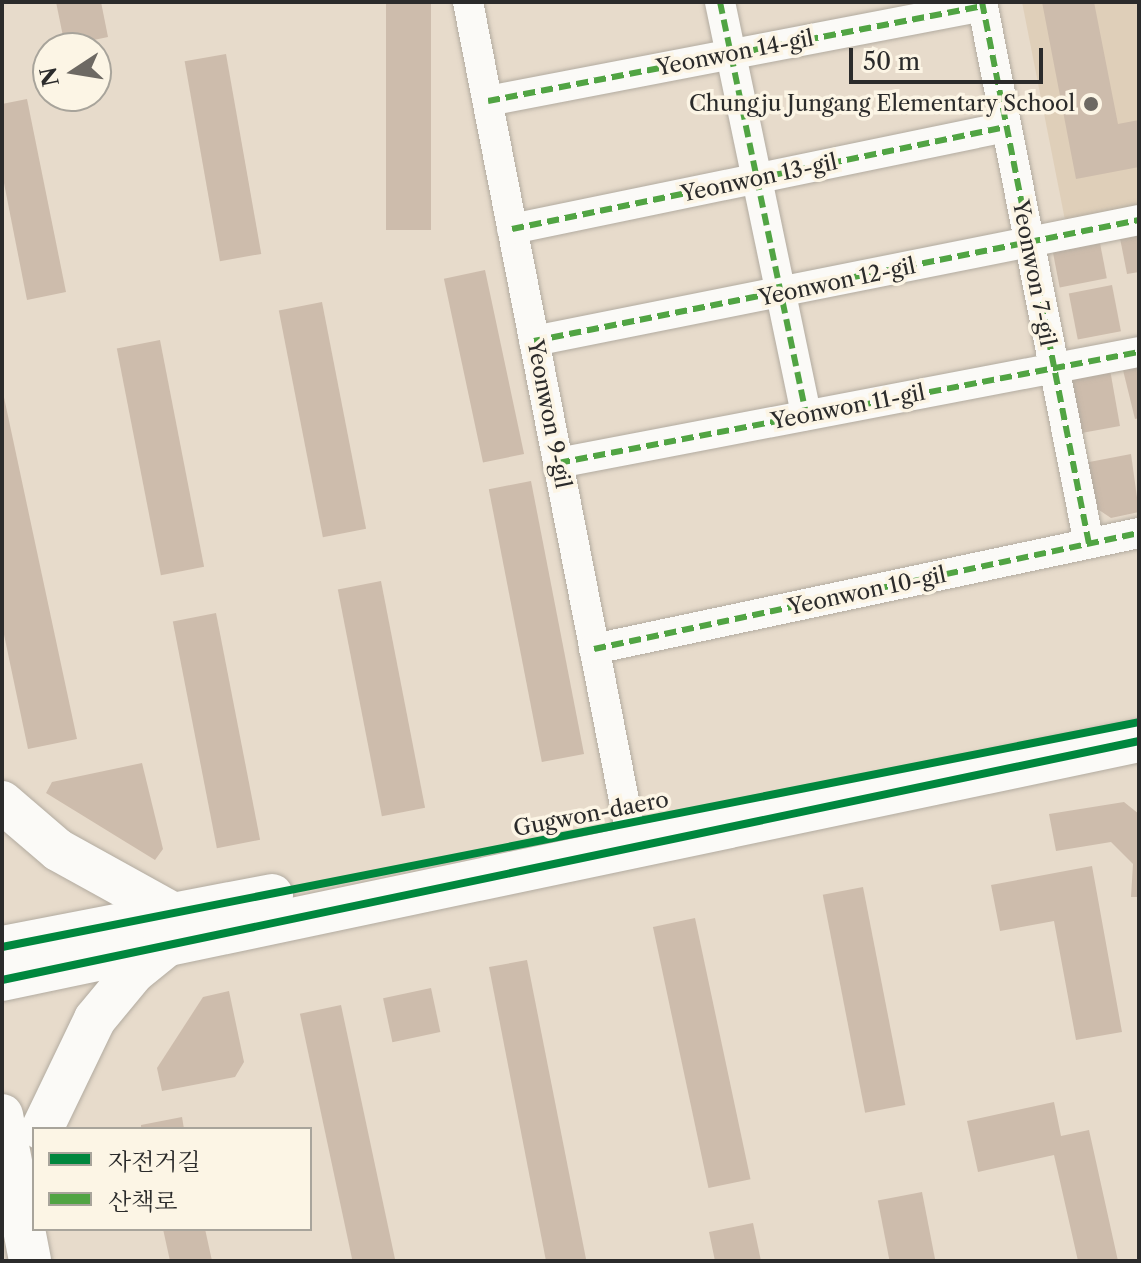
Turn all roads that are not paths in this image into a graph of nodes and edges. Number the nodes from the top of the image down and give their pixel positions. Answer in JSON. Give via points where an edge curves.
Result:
{"nodes":[{"id":1,"x":468,"y":2,"type":"edge"},
{"id":2,"x":720,"y":2,"type":"edge"},
{"id":3,"x":983,"y":4,"type":"edge"},
{"id":4,"x":731,"y":54,"type":"junction"},
{"id":5,"x":488,"y":101,"type":"junction"},
{"id":6,"x":1006,"y":127,"type":"junction"},
{"id":7,"x":756,"y":178,"type":"junction"},
{"id":8,"x":1139,"y":220,"type":"edge"},
{"id":9,"x":512,"y":229,"type":"junction"},
{"id":10,"x":1027,"y":243,"type":"junction"},
{"id":11,"x":779,"y":295,"type":"junction"},
{"id":12,"x":534,"y":341,"type":"junction"},
{"id":13,"x":1139,"y":352,"type":"edge"},
{"id":14,"x":1053,"y":368,"type":"junction"},
{"id":15,"x":806,"y":415,"type":"junction"},
{"id":16,"x":558,"y":463,"type":"junction"},
{"id":17,"x":1139,"y":533,"type":"edge"},
{"id":18,"x":1089,"y":544,"type":"junction"},
{"id":19,"x":594,"y":649,"type":"junction"},
{"id":20,"x":1139,"y":722,"type":"edge"},
{"id":21,"x":1139,"y":741,"type":"edge"},
{"id":22,"x":2,"y":802,"type":"edge"},
{"id":23,"x":629,"y":826,"type":"junction"},
{"id":24,"x":170,"y":930,"type":"junction"},
{"id":25,"x":2,"y":947,"type":"edge"},
{"id":26,"x":2,"y":980,"type":"edge"},
{"id":27,"x":2,"y":1115,"type":"edge"},
{"id":28,"x":43,"y":1127,"type":"edge"},
{"id":29,"x":32,"y":1150,"type":"edge"},
{"id":30,"x":10,"y":1178,"type":"edge"},
{"id":31,"x":30,"y":1261,"type":"edge"}],
"edges":[{"from":1,"to":5,"type":"street","name":"Yeonwon 9-gil"},
{"from":2,"to":4,"type":"street"},
{"from":3,"to":4,"type":"street","name":"Yeonwon 14-gil"},
{"from":3,"to":6,"type":"street","name":"Yeonwon 7-gil"},
{"from":4,"to":5,"type":"street","name":"Yeonwon 14-gil"},
{"from":4,"to":7,"type":"street"},
{"from":5,"to":9,"type":"street","name":"Yeonwon 9-gil"},
{"from":6,"to":7,"type":"street","name":"Yeonwon 13-gil"},
{"from":6,"to":10,"type":"street","name":"Yeonwon 7-gil"},
{"from":7,"to":9,"type":"street","name":"Yeonwon 13-gil"},
{"from":7,"to":11,"type":"street"},
{"from":8,"to":10,"type":"street","name":"Yeonwon 12-gil"},
{"from":9,"to":12,"type":"street","name":"Yeonwon 9-gil"},
{"from":10,"to":11,"type":"street","name":"Yeonwon 12-gil"},
{"from":10,"to":14,"type":"street","name":"Yeonwon 7-gil"},
{"from":11,"to":12,"type":"street","name":"Yeonwon 12-gil"},
{"from":11,"to":15,"type":"street"},
{"from":12,"to":16,"type":"street","name":"Yeonwon 9-gil"},
{"from":13,"to":14,"type":"street","name":"Yeonwon 11-gil"},
{"from":14,"to":15,"type":"street","name":"Yeonwon 11-gil"},
{"from":14,"to":18,"type":"street","name":"Yeonwon 7-gil"},
{"from":15,"to":16,"type":"street","name":"Yeonwon 11-gil"},
{"from":16,"to":19,"type":"street","name":"Yeonwon 9-gil"},
{"from":17,"to":18,"type":"street","name":"Yeonwon 10-gil"},
{"from":18,"to":19,"type":"street","name":"Yeonwon 10-gil"},
{"from":19,"to":23,"type":"street","name":"Yeonwon 9-gil"},
{"from":20,"to":23,"type":"street","name":"Gugwon-daero"},
{"from":21,"to":24,"type":"street","name":"Gugwon-daero"},
{"from":22,"to":24,"type":"street","via":[[58,850]]},
{"from":23,"to":24,"type":"street","name":"Gugwon-daero"},
{"from":24,"to":25,"type":"street","name":"Gugwon-daero"},
{"from":24,"to":26,"type":"street","name":"Gugwon-daero"},
{"from":24,"to":28,"type":"street","via":[[95,1019]]},
{"from":27,"to":30,"type":"street"},
{"from":29,"to":30,"type":"street"},
{"from":30,"to":31,"type":"street"}]}
